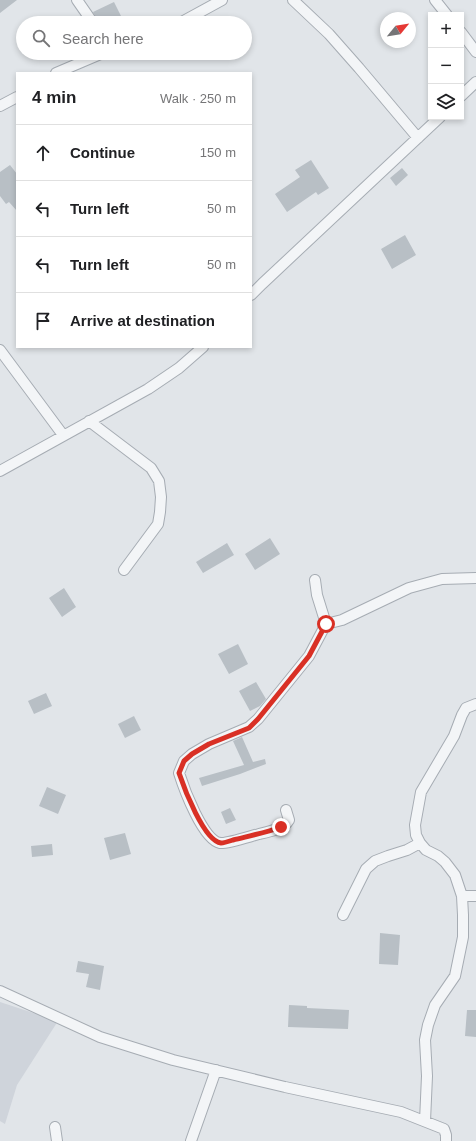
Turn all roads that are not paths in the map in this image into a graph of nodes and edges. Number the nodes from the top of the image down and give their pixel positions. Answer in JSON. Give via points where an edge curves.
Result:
{"nodes":[{"id":1,"x":77,"y":0,"type":"edge"},
{"id":2,"x":222,"y":0,"type":"edge"},
{"id":3,"x":293,"y":0,"type":"edge"},
{"id":4,"x":436,"y":0,"type":"edge"},
{"id":5,"x":445,"y":12,"type":"edge"},
{"id":6,"x":88,"y":16,"type":"edge"},
{"id":7,"x":193,"y":16,"type":"edge"},
{"id":8,"x":464,"y":36,"type":"edge"},
{"id":9,"x":476,"y":52,"type":"edge"},
{"id":10,"x":87,"y":60,"type":"edge"},
{"id":11,"x":58,"y":72,"type":"edge"},
{"id":12,"x":476,"y":82,"type":"edge"},
{"id":13,"x":464,"y":93,"type":"edge"},
{"id":14,"x":16,"y":97,"type":"edge"},
{"id":15,"x":0,"y":106,"type":"edge"},
{"id":16,"x":437,"y":120,"type":"edge"},
{"id":17,"x":418,"y":138,"type":"junction"},
{"id":18,"x":252,"y":294,"type":"edge"},
{"id":19,"x":202,"y":348,"type":"edge"},
{"id":20,"x":0,"y":350,"type":"edge"},
{"id":21,"x":89,"y":421,"type":"junction"},
{"id":22,"x":63,"y":435,"type":"junction"},
{"id":23,"x":0,"y":471,"type":"edge"},
{"id":24,"x":124,"y":570,"type":"dead end"},
{"id":25,"x":476,"y":578,"type":"edge"},
{"id":26,"x":315,"y":580,"type":"dead end"},
{"id":27,"x":326,"y":624,"type":"junction"},
{"id":28,"x":476,"y":704,"type":"edge"},
{"id":29,"x":286,"y":810,"type":"dead end"},
{"id":30,"x":420,"y":843,"type":"junction"},
{"id":31,"x":462,"y":896,"type":"junction"},
{"id":32,"x":476,"y":896,"type":"edge"},
{"id":33,"x":343,"y":915,"type":"dead end"},
{"id":34,"x":0,"y":991,"type":"edge"},
{"id":35,"x":216,"y":1070,"type":"junction"},
{"id":36,"x":425,"y":1121,"type":"junction"},
{"id":37,"x":55,"y":1127,"type":"dead end"},
{"id":38,"x":57,"y":1141,"type":"edge"},
{"id":39,"x":191,"y":1141,"type":"edge"},
{"id":40,"x":446,"y":1141,"type":"edge"}],
"edges":[{"from":1,"to":6,"type":"street"},
{"from":2,"to":7,"type":"street"},
{"from":3,"to":17,"type":"street","via":[[329,34]]},
{"from":4,"to":5,"type":"street"},
{"from":8,"to":9,"type":"street"},
{"from":10,"to":11,"type":"street"},
{"from":12,"to":13,"type":"street"},
{"from":14,"to":15,"type":"street"},
{"from":16,"to":17,"type":"street"},
{"from":17,"to":18,"type":"street"},
{"from":19,"to":21,"type":"street","via":[[179,368],[148,389]]},
{"from":20,"to":22,"type":"street"},
{"from":21,"to":22,"type":"street"},
{"from":21,"to":24,"type":"street","via":[[151,468],[159,481],[161,497],[158,524]]},
{"from":22,"to":23,"type":"street"},
{"from":25,"to":27,"type":"street","via":[[442,579],[409,588],[342,620]]},
{"from":26,"to":27,"type":"street"},
{"from":27,"to":29,"type":"street","via":[[309,656],[258,719],[249,728],[209,744],[192,754],[184,761],[179,773],[204,830],[211,838],[221,843],[281,827],[289,820]]},
{"from":28,"to":30,"type":"street","via":[[466,708],[454,736],[422,792],[415,825]]},
{"from":30,"to":31,"type":"street","via":[[445,862],[455,875]]},
{"from":30,"to":33,"type":"street","via":[[375,862],[366,869]]},
{"from":31,"to":32,"type":"street"},
{"from":31,"to":36,"type":"street","via":[[463,936],[455,976],[435,1005],[425,1040]]},
{"from":34,"to":35,"type":"street","via":[[100,1037]]},
{"from":35,"to":36,"type":"street","via":[[401,1112]]},
{"from":35,"to":39,"type":"street"},
{"from":36,"to":40,"type":"street","via":[[444,1129]]},
{"from":37,"to":38,"type":"street"}]}
